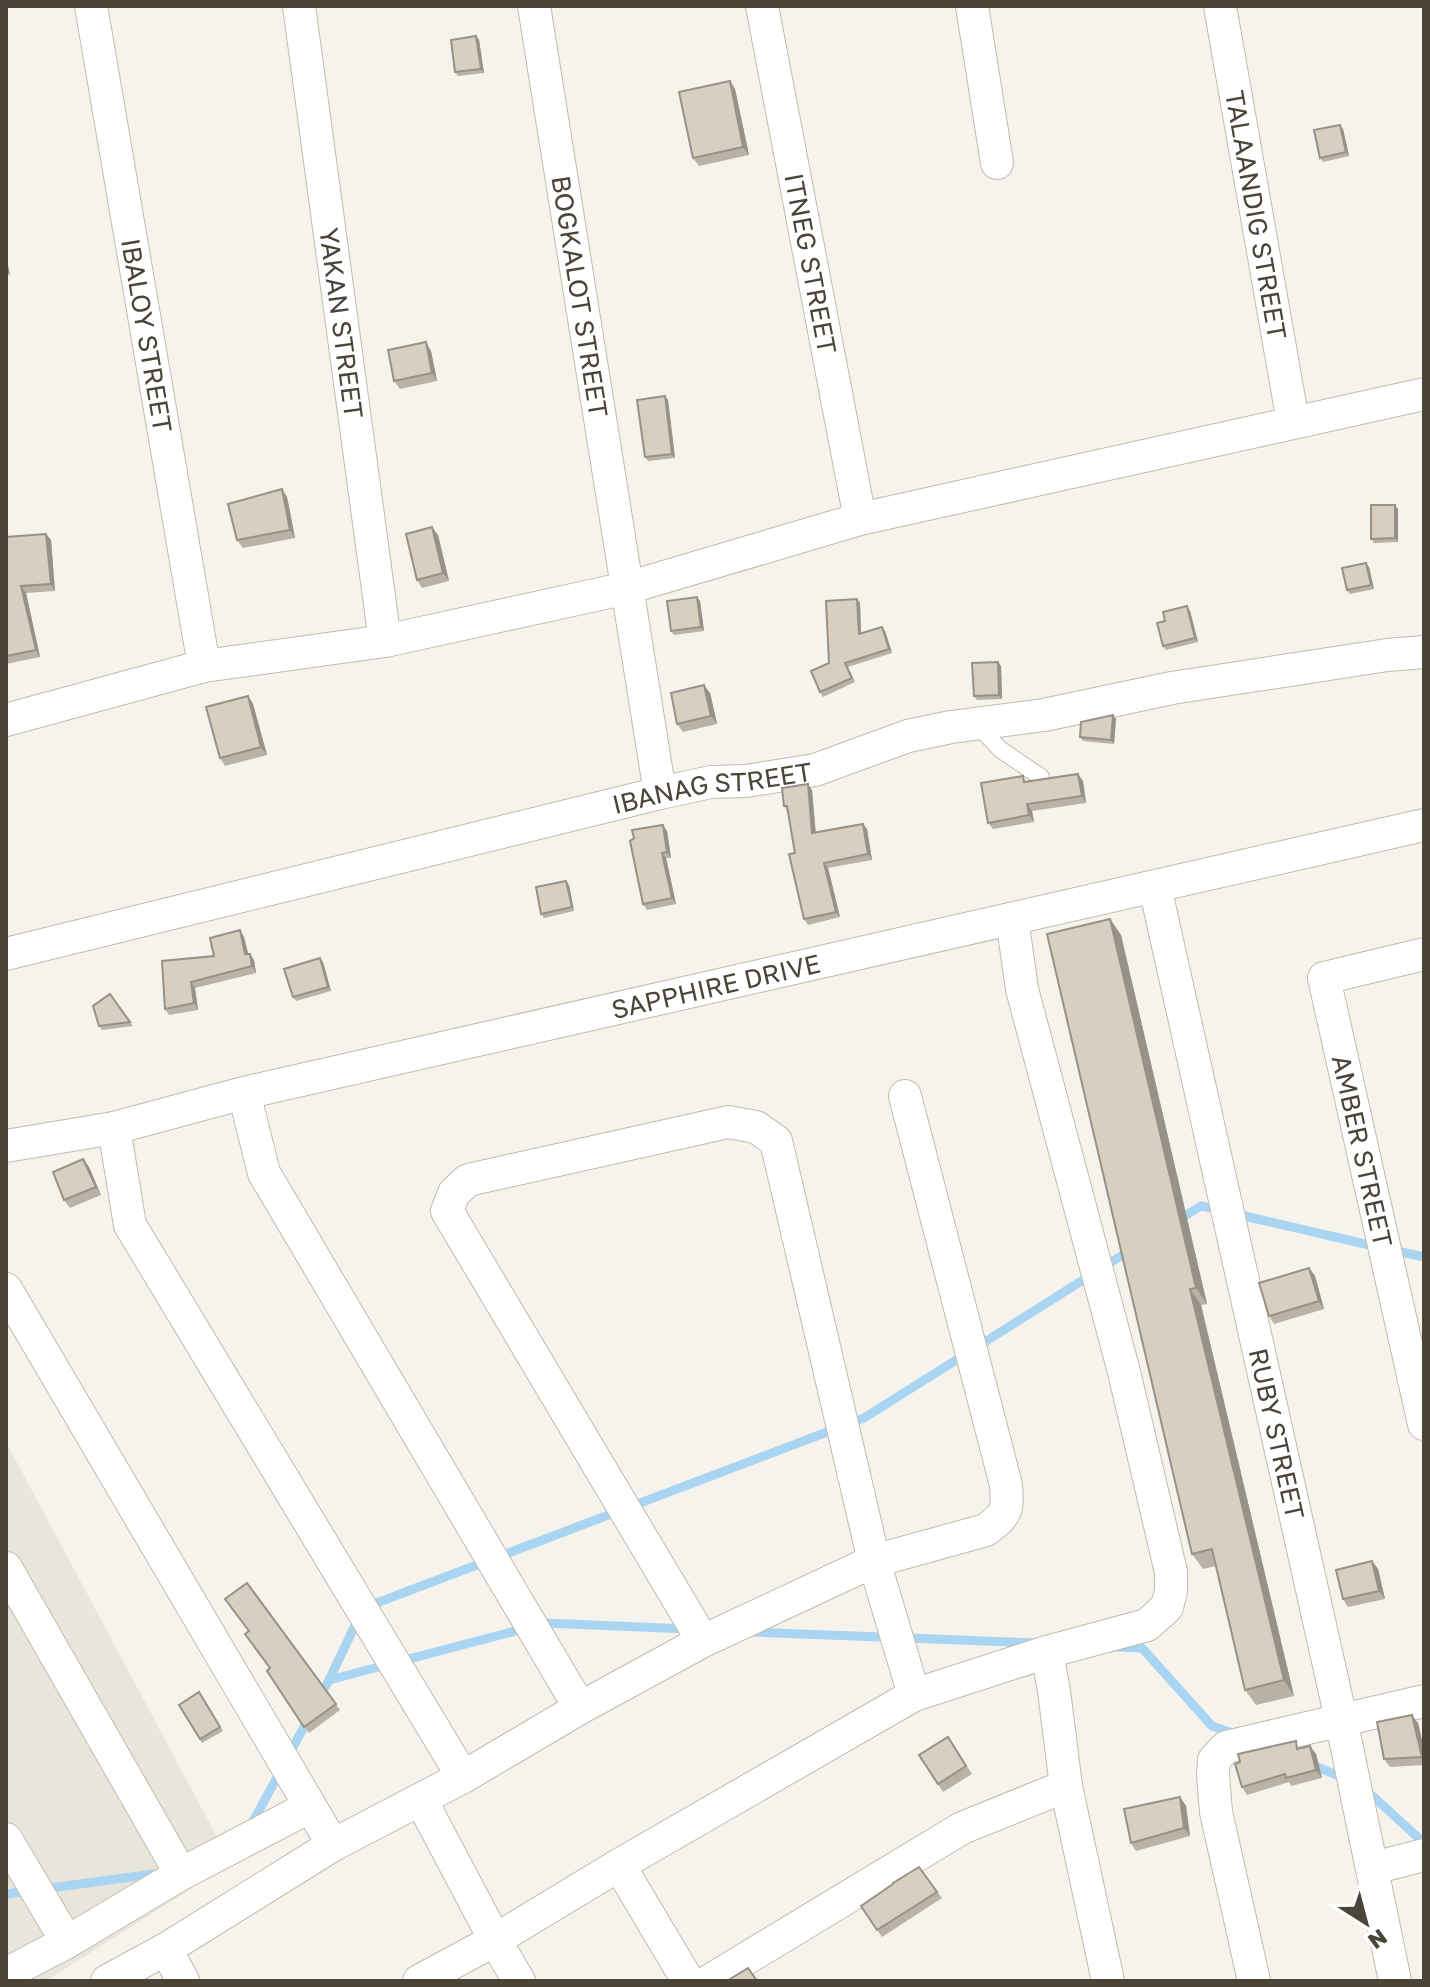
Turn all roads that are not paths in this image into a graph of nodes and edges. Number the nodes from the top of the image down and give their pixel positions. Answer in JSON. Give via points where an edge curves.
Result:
{"nodes":[{"id":1,"x":91,"y":6,"type":"edge"},
{"id":2,"x":299,"y":6,"type":"edge"},
{"id":3,"x":534,"y":6,"type":"edge"},
{"id":4,"x":762,"y":6,"type":"edge"},
{"id":5,"x":972,"y":6,"type":"edge"},
{"id":6,"x":1220,"y":6,"type":"edge"},
{"id":7,"x":997,"y":163,"type":"dead end"},
{"id":8,"x":1424,"y":394,"type":"edge"},
{"id":9,"x":1293,"y":422,"type":"junction"},
{"id":10,"x":860,"y":519,"type":"junction"},
{"id":11,"x":627,"y":588,"type":"junction"},
{"id":12,"x":385,"y":641,"type":"junction"},
{"id":13,"x":1424,"y":652,"type":"edge"},
{"id":14,"x":204,"y":666,"type":"junction"},
{"id":15,"x":6,"y":720,"type":"edge"},
{"id":16,"x":975,"y":723,"type":"junction"},
{"id":17,"x":1041,"y":777,"type":"edge"},
{"id":18,"x":660,"y":793,"type":"junction"},
{"id":19,"x":1424,"y":825,"type":"edge"},
{"id":20,"x":1155,"y":887,"type":"junction"},
{"id":21,"x":1012,"y":919,"type":"junction"},
{"id":22,"x":6,"y":954,"type":"edge"},
{"id":23,"x":1424,"y":954,"type":"edge"},
{"id":24,"x":244,"y":1093,"type":"junction"},
{"id":25,"x":905,"y":1096,"type":"dead end"},
{"id":26,"x":114,"y":1128,"type":"junction"},
{"id":27,"x":6,"y":1146,"type":"edge"},
{"id":28,"x":6,"y":1289,"type":"edge"},
{"id":29,"x":1424,"y":1424,"type":"edge"},
{"id":30,"x":874,"y":1561,"type":"junction"},
{"id":31,"x":6,"y":1568,"type":"edge"},
{"id":32,"x":703,"y":1641,"type":"junction"},
{"id":33,"x":1047,"y":1652,"type":"junction"},
{"id":34,"x":914,"y":1695,"type":"junction"},
{"id":35,"x":1424,"y":1701,"type":"edge"},
{"id":36,"x":580,"y":1708,"type":"junction"},
{"id":37,"x":1341,"y":1719,"type":"junction"},
{"id":38,"x":463,"y":1777,"type":"junction"},
{"id":39,"x":1066,"y":1786,"type":"junction"},
{"id":40,"x":421,"y":1800,"type":"junction"},
{"id":41,"x":309,"y":1807,"type":"junction"},
{"id":42,"x":6,"y":1839,"type":"edge"},
{"id":43,"x":333,"y":1845,"type":"junction"},
{"id":44,"x":1424,"y":1855,"type":"edge"},
{"id":45,"x":619,"y":1865,"type":"junction"},
{"id":46,"x":1373,"y":1868,"type":"junction"},
{"id":47,"x":181,"y":1874,"type":"junction"},
{"id":48,"x":495,"y":1940,"type":"junction"},
{"id":49,"x":67,"y":1942,"type":"junction"},
{"id":50,"x":166,"y":1949,"type":"junction"},
{"id":51,"x":6,"y":1974,"type":"edge"},
{"id":52,"x":107,"y":1981,"type":"edge"},
{"id":53,"x":183,"y":1981,"type":"edge"},
{"id":54,"x":419,"y":1981,"type":"edge"},
{"id":55,"x":519,"y":1981,"type":"edge"},
{"id":56,"x":688,"y":1981,"type":"edge"},
{"id":57,"x":709,"y":1981,"type":"edge"},
{"id":58,"x":1108,"y":1981,"type":"edge"},
{"id":59,"x":1254,"y":1981,"type":"edge"},
{"id":60,"x":1395,"y":1981,"type":"edge"}],
"edges":[{"from":1,"to":14,"type":"street","name":"IBALOY STREET"},
{"from":2,"to":12,"type":"street","name":"YAKAN STREET"},
{"from":3,"to":11,"type":"street","name":"BOGKALOT STREET"},
{"from":4,"to":10,"type":"street","name":"ITNEG STREET"},
{"from":5,"to":7,"type":"street"},
{"from":6,"to":9,"type":"street","name":"TALAANDIG STREET"},
{"from":8,"to":9,"type":"street"},
{"from":9,"to":10,"type":"street"},
{"from":10,"to":11,"type":"street"},
{"from":11,"to":12,"type":"street"},
{"from":11,"to":18,"type":"street","name":"BOGKALOT STREET"},
{"from":12,"to":14,"type":"street"},
{"from":13,"to":16,"type":"street","name":"IBANAG STREET"},
{"from":14,"to":15,"type":"street"},
{"from":16,"to":17,"type":"lane","via":[[1001,750]]},
{"from":16,"to":18,"type":"street","name":"IBANAG STREET","via":[[908,736],[815,770]]},
{"from":18,"to":22,"type":"street","name":"IBANAG STREET"},
{"from":19,"to":20,"type":"street","name":"SAPPHIRE DRIVE"},
{"from":20,"to":21,"type":"street","name":"SAPPHIRE DRIVE"},
{"from":20,"to":37,"type":"street","name":"RUBY STREET"},
{"from":21,"to":24,"type":"street","name":"SAPPHIRE DRIVE"},
{"from":21,"to":33,"type":"street","via":[[1022,989],[1171,1572],[1167,1607],[1147,1625]]},
{"from":23,"to":29,"type":"street","name":"AMBER STREET","via":[[1324,978]]},
{"from":24,"to":26,"type":"street","name":"SAPPHIRE DRIVE"},
{"from":24,"to":36,"type":"street","via":[[264,1173]]},
{"from":25,"to":30,"type":"street","via":[[1008,1508],[986,1530]]},
{"from":26,"to":27,"type":"street","name":"SAPPHIRE DRIVE"},
{"from":26,"to":38,"type":"street","via":[[130,1225]]},
{"from":28,"to":41,"type":"street"},
{"from":30,"to":32,"type":"street"},
{"from":30,"to":32,"type":"street","via":[[776,1141],[756,1127],[728,1122],[468,1180],[454,1193],[447,1211]]},
{"from":30,"to":34,"type":"street"},
{"from":31,"to":47,"type":"street"},
{"from":32,"to":36,"type":"street"},
{"from":33,"to":34,"type":"street"},
{"from":33,"to":39,"type":"street"},
{"from":34,"to":45,"type":"street"},
{"from":35,"to":37,"type":"street"},
{"from":36,"to":38,"type":"street"},
{"from":37,"to":46,"type":"street","name":"RUBY STREET"},
{"from":37,"to":59,"type":"street","via":[[1226,1747],[1214,1760],[1216,1812]]},
{"from":38,"to":40,"type":"street"},
{"from":39,"to":57,"type":"street","via":[[962,1828]]},
{"from":39,"to":58,"type":"street"},
{"from":40,"to":43,"type":"street"},
{"from":40,"to":48,"type":"street"},
{"from":41,"to":43,"type":"street"},
{"from":41,"to":47,"type":"street"},
{"from":42,"to":49,"type":"street"},
{"from":43,"to":50,"type":"street"},
{"from":44,"to":46,"type":"street"},
{"from":45,"to":48,"type":"street"},
{"from":45,"to":56,"type":"street"},
{"from":46,"to":60,"type":"street","name":"RUBY STREET"},
{"from":47,"to":49,"type":"street"},
{"from":48,"to":54,"type":"street"},
{"from":48,"to":55,"type":"street"},
{"from":49,"to":51,"type":"street"},
{"from":50,"to":52,"type":"street"},
{"from":50,"to":53,"type":"street"}]}
